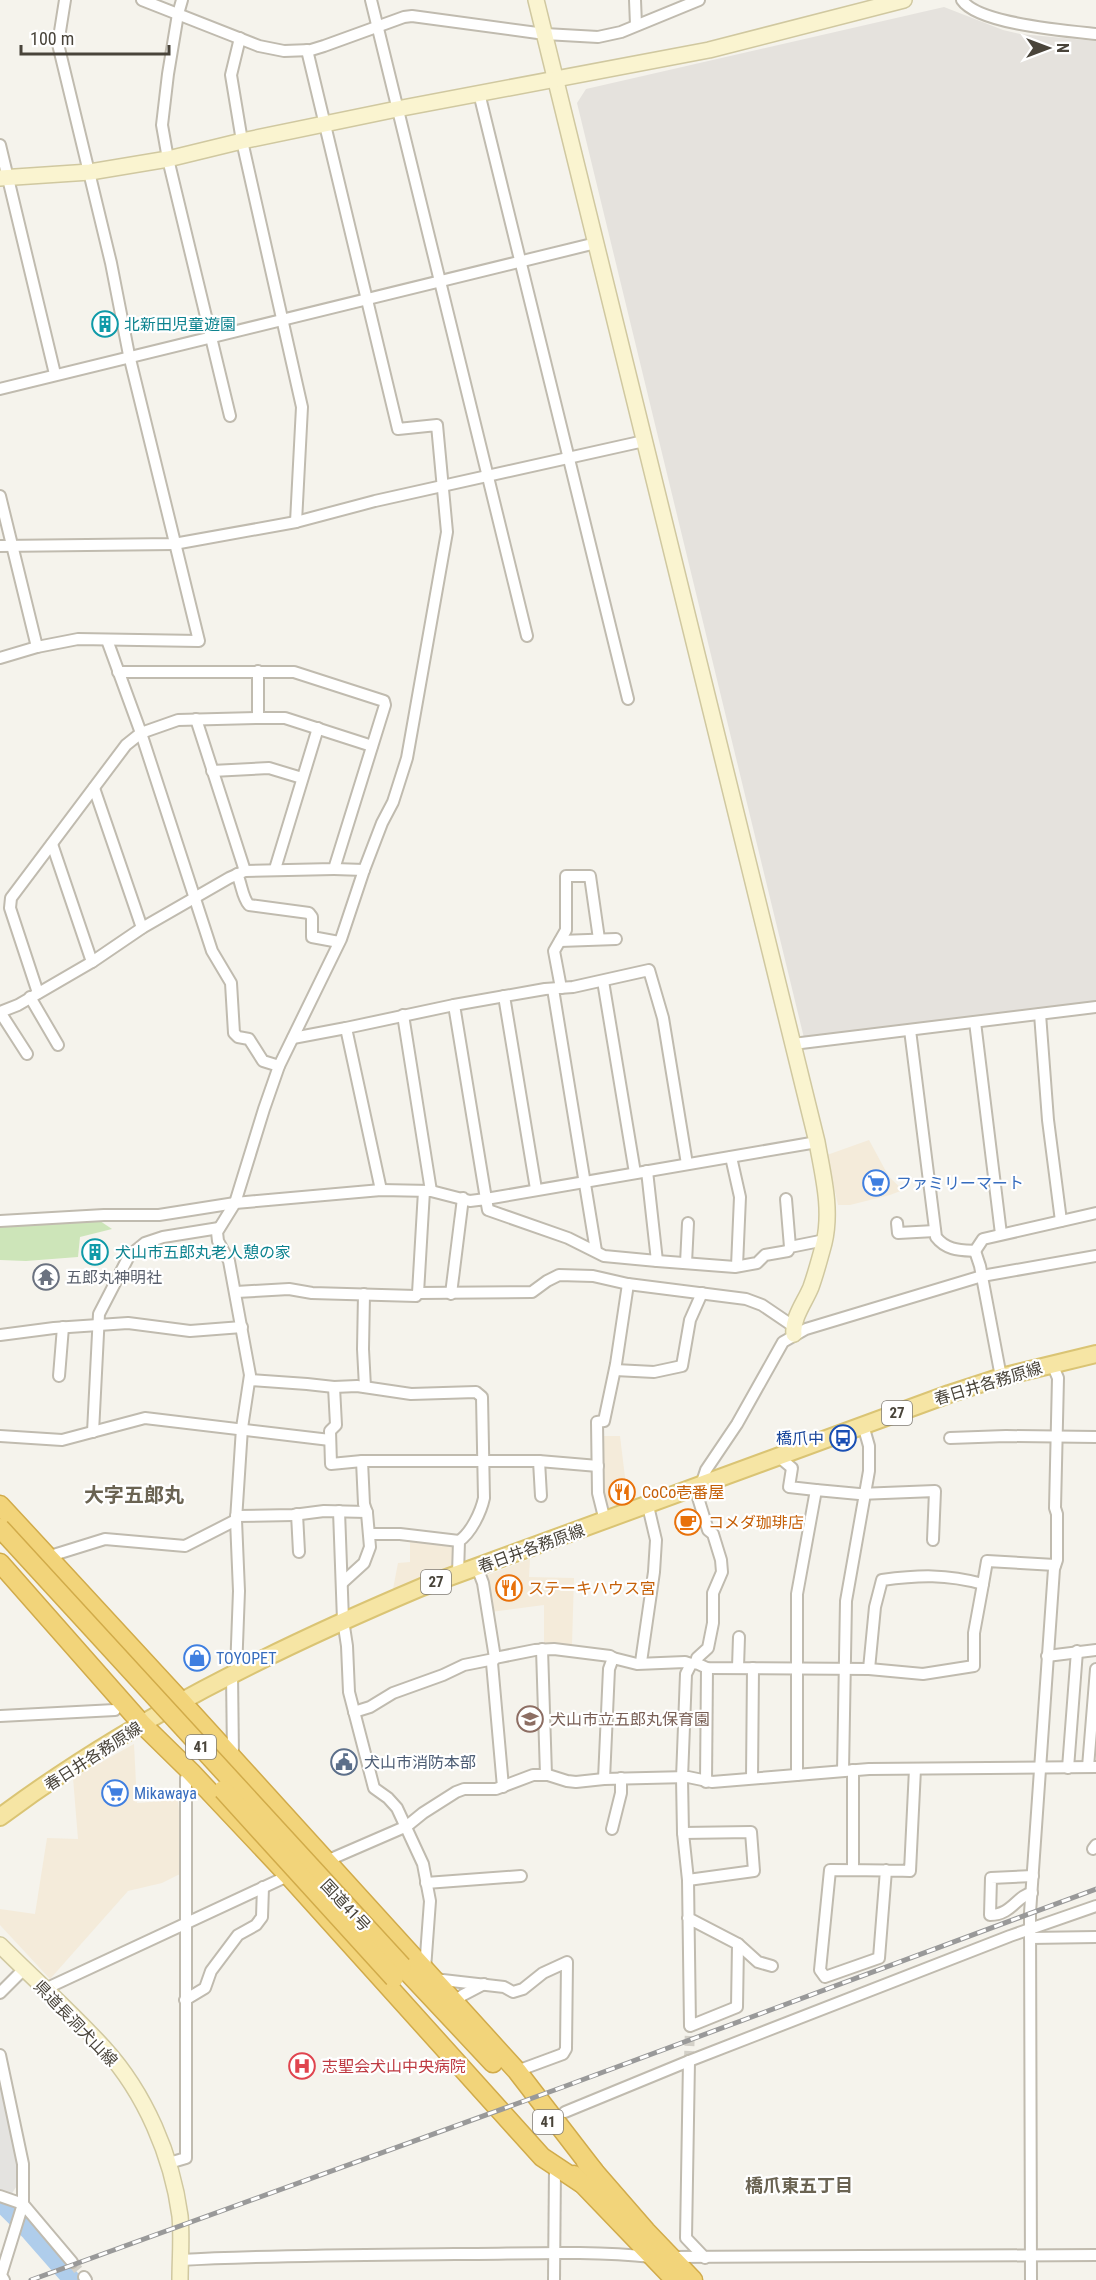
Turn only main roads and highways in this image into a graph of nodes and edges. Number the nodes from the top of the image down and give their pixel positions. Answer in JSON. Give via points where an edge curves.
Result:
{"nodes":[{"id":1,"x":1096,"y":1354,"type":"edge"},
{"id":2,"x":0,"y":1505,"type":"edge"},
{"id":3,"x":0,"y":1528,"type":"edge"},
{"id":4,"x":0,"y":1545,"type":"edge"},
{"id":5,"x":0,"y":1563,"type":"edge"},
{"id":6,"x":181,"y":1701,"type":"junction"},
{"id":7,"x":142,"y":1724,"type":"junction"},
{"id":8,"x":0,"y":1817,"type":"edge"},
{"id":9,"x":398,"y":1972,"type":"junction"},
{"id":10,"x":587,"y":2177,"type":"junction"},
{"id":11,"x":663,"y":2257,"type":"junction"},
{"id":12,"x":675,"y":2280,"type":"edge"},
{"id":13,"x":693,"y":2280,"type":"edge"}],
"edges":[{"from":1,"to":6,"type":"main road","name":"春日井各務原線","number":"27","via":[[1001,1377],[422,1587],[343,1620]]},
{"from":2,"to":6,"type":"highway"},
{"from":3,"to":9,"type":"highway","name":"国道41号","number":"41","bridge":true},
{"from":4,"to":9,"type":"highway","name":"国道41号","number":"41","bridge":true},
{"from":5,"to":7,"type":"highway"},
{"from":6,"to":7,"type":"main road","name":"春日井各務原線","number":"27"},
{"from":6,"to":10,"type":"highway","via":[[517,2071]]},
{"from":7,"to":8,"type":"main road","name":"春日井各務原線","number":"27"},
{"from":7,"to":10,"type":"highway","via":[[288,1875],[542,2157]]},
{"from":9,"to":10,"type":"highway","name":"国道41号","number":"41"},
{"from":10,"to":11,"type":"highway","name":"国道41号","number":"41","via":[[646,2231]]},
{"from":11,"to":12,"type":"highway","name":"国道41号","number":"41"},
{"from":11,"to":13,"type":"highway","name":"国道41号","number":"41"}]}
